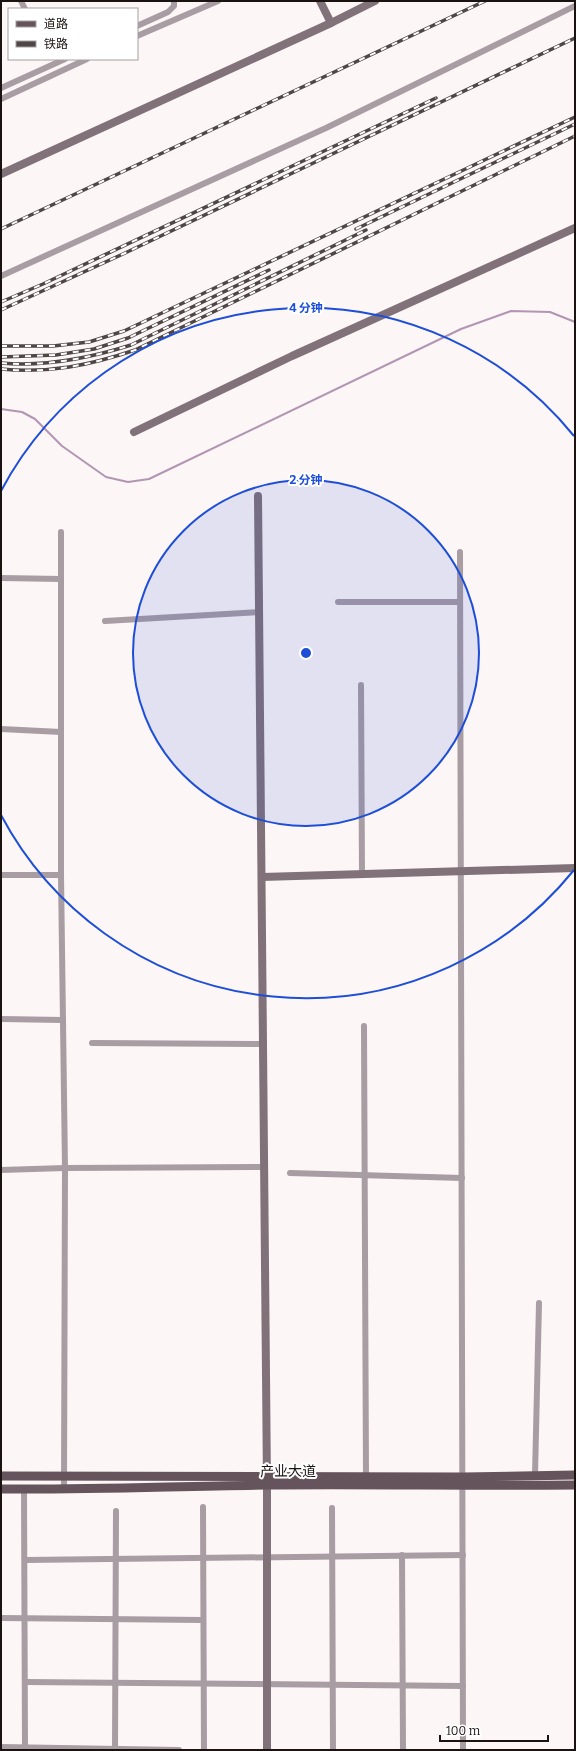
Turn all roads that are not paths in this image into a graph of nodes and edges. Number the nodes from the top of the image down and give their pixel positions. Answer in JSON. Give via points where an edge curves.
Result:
{"nodes":[{"id":1,"x":174,"y":1,"type":"edge"},
{"id":2,"x":218,"y":1,"type":"edge"},
{"id":3,"x":320,"y":1,"type":"edge"},
{"id":4,"x":375,"y":1,"type":"edge"},
{"id":5,"x":575,"y":6,"type":"edge"},
{"id":6,"x":331,"y":23,"type":"junction"},
{"id":7,"x":138,"y":26,"type":"edge"},
{"id":8,"x":138,"y":36,"type":"edge"},
{"id":9,"x":59,"y":60,"type":"edge"},
{"id":10,"x":85,"y":60,"type":"edge"},
{"id":11,"x":49,"y":62,"type":"edge"},
{"id":12,"x":1,"y":88,"type":"edge"},
{"id":13,"x":1,"y":99,"type":"edge"},
{"id":14,"x":1,"y":174,"type":"edge"},
{"id":15,"x":575,"y":228,"type":"edge"},
{"id":16,"x":1,"y":276,"type":"edge"},
{"id":17,"x":134,"y":432,"type":"dead end"},
{"id":18,"x":258,"y":496,"type":"dead end"},
{"id":19,"x":61,"y":532,"type":"dead end"},
{"id":20,"x":460,"y":552,"type":"dead end"},
{"id":21,"x":1,"y":578,"type":"edge"},
{"id":22,"x":61,"y":579,"type":"junction"},
{"id":23,"x":338,"y":602,"type":"dead end"},
{"id":24,"x":460,"y":602,"type":"junction"},
{"id":25,"x":260,"y":612,"type":"junction"},
{"id":26,"x":105,"y":621,"type":"dead end"},
{"id":27,"x":361,"y":685,"type":"dead end"},
{"id":28,"x":1,"y":730,"type":"edge"},
{"id":29,"x":61,"y":732,"type":"junction"},
{"id":30,"x":575,"y":868,"type":"edge"},
{"id":31,"x":461,"y":871,"type":"junction"},
{"id":32,"x":362,"y":874,"type":"junction"},
{"id":33,"x":1,"y":875,"type":"edge"},
{"id":34,"x":61,"y":875,"type":"junction"},
{"id":35,"x":262,"y":877,"type":"junction"},
{"id":36,"x":1,"y":1019,"type":"edge"},
{"id":37,"x":63,"y":1020,"type":"junction"},
{"id":38,"x":364,"y":1026,"type":"dead end"},
{"id":39,"x":92,"y":1043,"type":"dead end"},
{"id":40,"x":263,"y":1044,"type":"junction"},
{"id":41,"x":264,"y":1167,"type":"junction"},
{"id":42,"x":65,"y":1168,"type":"junction"},
{"id":43,"x":1,"y":1170,"type":"edge"},
{"id":44,"x":290,"y":1173,"type":"dead end"},
{"id":45,"x":365,"y":1175,"type":"junction"},
{"id":46,"x":462,"y":1178,"type":"junction"},
{"id":47,"x":539,"y":1304,"type":"dead end"},
{"id":48,"x":267,"y":1475,"type":"junction"},
{"id":49,"x":575,"y":1475,"type":"edge"},
{"id":50,"x":1,"y":1476,"type":"edge"},
{"id":51,"x":366,"y":1476,"type":"junction"},
{"id":52,"x":535,"y":1476,"type":"junction"},
{"id":53,"x":463,"y":1477,"type":"junction"},
{"id":54,"x":64,"y":1478,"type":"junction"},
{"id":55,"x":267,"y":1485,"type":"junction"},
{"id":56,"x":575,"y":1485,"type":"edge"},
{"id":57,"x":463,"y":1486,"type":"junction"},
{"id":58,"x":1,"y":1489,"type":"edge"},
{"id":59,"x":24,"y":1489,"type":"junction"},
{"id":60,"x":64,"y":1490,"type":"junction"},
{"id":61,"x":203,"y":1507,"type":"dead end"},
{"id":62,"x":332,"y":1508,"type":"dead end"},
{"id":63,"x":116,"y":1511,"type":"dead end"},
{"id":64,"x":463,"y":1555,"type":"junction"},
{"id":65,"x":332,"y":1556,"type":"junction"},
{"id":66,"x":402,"y":1556,"type":"junction"},
{"id":67,"x":267,"y":1557,"type":"junction"},
{"id":68,"x":116,"y":1558,"type":"junction"},
{"id":69,"x":203,"y":1558,"type":"junction"},
{"id":70,"x":25,"y":1560,"type":"junction"},
{"id":71,"x":1,"y":1618,"type":"edge"},
{"id":72,"x":25,"y":1618,"type":"junction"},
{"id":73,"x":116,"y":1619,"type":"junction"},
{"id":74,"x":203,"y":1620,"type":"junction"},
{"id":75,"x":25,"y":1682,"type":"junction"},
{"id":76,"x":116,"y":1683,"type":"junction"},
{"id":77,"x":204,"y":1683,"type":"junction"},
{"id":78,"x":267,"y":1684,"type":"junction"},
{"id":79,"x":333,"y":1685,"type":"junction"},
{"id":80,"x":403,"y":1685,"type":"junction"},
{"id":81,"x":463,"y":1686,"type":"junction"},
{"id":82,"x":1,"y":1747,"type":"edge"},
{"id":83,"x":25,"y":1748,"type":"junction"},
{"id":84,"x":116,"y":1750,"type":"edge"},
{"id":85,"x":179,"y":1750,"type":"edge"},
{"id":86,"x":204,"y":1750,"type":"edge"},
{"id":87,"x":267,"y":1750,"type":"edge"},
{"id":88,"x":333,"y":1750,"type":"edge"},
{"id":89,"x":403,"y":1750,"type":"edge"},
{"id":90,"x":463,"y":1750,"type":"edge"}],
"edges":[{"from":1,"to":7,"type":"street","via":[[174,6],[168,12]]},
{"from":2,"to":8,"type":"street"},
{"from":3,"to":6,"type":"street"},
{"from":4,"to":6,"type":"street"},
{"from":5,"to":16,"type":"street","via":[[326,128]]},
{"from":6,"to":14,"type":"street"},
{"from":9,"to":11,"type":"street"},
{"from":10,"to":13,"type":"street"},
{"from":11,"to":12,"type":"street"},
{"from":15,"to":17,"type":"street","via":[[292,356]]},
{"from":18,"to":25,"type":"street"},
{"from":19,"to":22,"type":"street"},
{"from":20,"to":24,"type":"street"},
{"from":21,"to":22,"type":"street"},
{"from":22,"to":29,"type":"street"},
{"from":23,"to":24,"type":"street"},
{"from":24,"to":31,"type":"street"},
{"from":25,"to":26,"type":"street"},
{"from":25,"to":35,"type":"street"},
{"from":27,"to":32,"type":"street"},
{"from":28,"to":29,"type":"street"},
{"from":29,"to":34,"type":"street"},
{"from":30,"to":31,"type":"street"},
{"from":31,"to":32,"type":"street"},
{"from":31,"to":46,"type":"street"},
{"from":32,"to":35,"type":"street"},
{"from":33,"to":34,"type":"street"},
{"from":34,"to":37,"type":"street"},
{"from":35,"to":40,"type":"street"},
{"from":36,"to":37,"type":"street"},
{"from":37,"to":42,"type":"street"},
{"from":38,"to":45,"type":"street"},
{"from":39,"to":40,"type":"street"},
{"from":40,"to":41,"type":"street"},
{"from":41,"to":42,"type":"street"},
{"from":41,"to":48,"type":"street"},
{"from":42,"to":43,"type":"street"},
{"from":42,"to":54,"type":"street"},
{"from":44,"to":45,"type":"street"},
{"from":45,"to":46,"type":"street"},
{"from":45,"to":51,"type":"street"},
{"from":46,"to":53,"type":"street"},
{"from":47,"to":52,"type":"street"},
{"from":48,"to":51,"type":"main road","name":"产业大道"},
{"from":48,"to":54,"type":"main road","name":"产业大道"},
{"from":48,"to":55,"type":"street"},
{"from":49,"to":52,"type":"main road","name":"产业大道"},
{"from":50,"to":54,"type":"main road","name":"产业大道"},
{"from":51,"to":53,"type":"main road","name":"产业大道"},
{"from":52,"to":53,"type":"main road","name":"产业大道"},
{"from":53,"to":57,"type":"street"},
{"from":54,"to":60,"type":"street"},
{"from":55,"to":57,"type":"main road","name":"产业大道"},
{"from":55,"to":60,"type":"main road","name":"产业大道"},
{"from":55,"to":67,"type":"street"},
{"from":56,"to":57,"type":"main road","name":"产业大道"},
{"from":57,"to":64,"type":"street"},
{"from":58,"to":59,"type":"main road","name":"产业大道"},
{"from":59,"to":60,"type":"main road","name":"产业大道"},
{"from":59,"to":70,"type":"street"},
{"from":61,"to":69,"type":"street"},
{"from":62,"to":65,"type":"street"},
{"from":63,"to":68,"type":"street"},
{"from":64,"to":66,"type":"street"},
{"from":64,"to":81,"type":"street"},
{"from":65,"to":66,"type":"street"},
{"from":65,"to":67,"type":"street"},
{"from":65,"to":79,"type":"street"},
{"from":66,"to":80,"type":"street"},
{"from":67,"to":69,"type":"street"},
{"from":67,"to":78,"type":"street"},
{"from":68,"to":69,"type":"street"},
{"from":68,"to":70,"type":"street"},
{"from":68,"to":73,"type":"street"},
{"from":69,"to":74,"type":"street"},
{"from":70,"to":72,"type":"street"},
{"from":71,"to":72,"type":"street"},
{"from":72,"to":73,"type":"street"},
{"from":72,"to":75,"type":"street"},
{"from":73,"to":74,"type":"street"},
{"from":73,"to":76,"type":"street"},
{"from":74,"to":77,"type":"street"},
{"from":75,"to":76,"type":"street"},
{"from":75,"to":83,"type":"street"},
{"from":76,"to":77,"type":"street"},
{"from":76,"to":84,"type":"street"},
{"from":77,"to":78,"type":"street"},
{"from":77,"to":86,"type":"street"},
{"from":78,"to":79,"type":"street"},
{"from":78,"to":87,"type":"street"},
{"from":79,"to":80,"type":"street"},
{"from":79,"to":88,"type":"street"},
{"from":80,"to":81,"type":"street"},
{"from":80,"to":89,"type":"street"},
{"from":81,"to":90,"type":"street"},
{"from":82,"to":83,"type":"street"},
{"from":83,"to":84,"type":"street"},
{"from":84,"to":85,"type":"street"}]}
